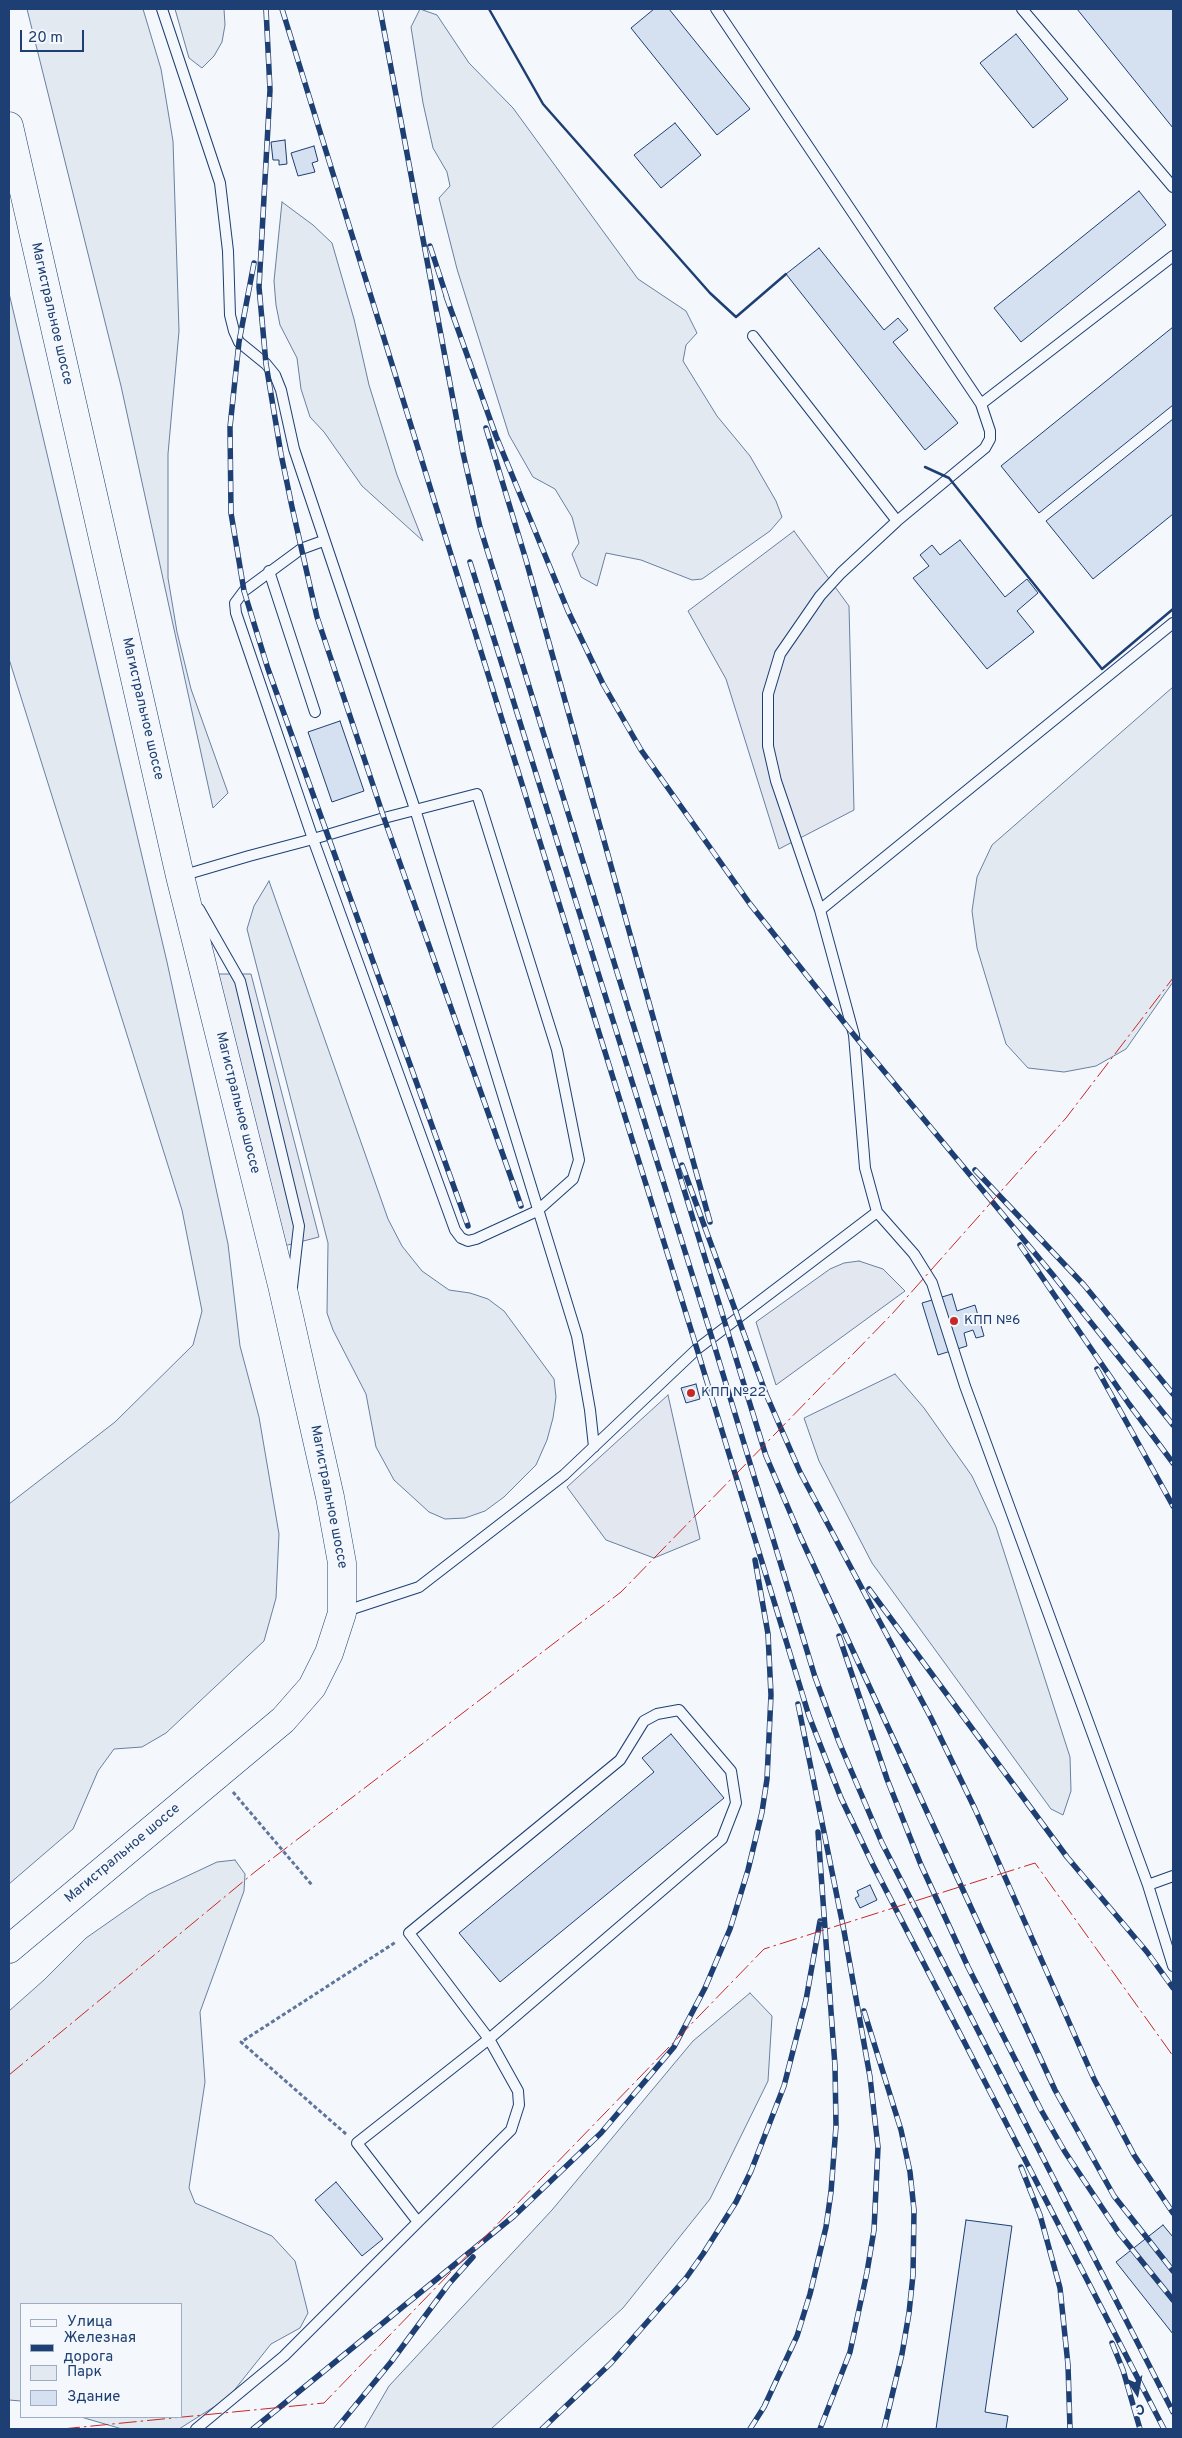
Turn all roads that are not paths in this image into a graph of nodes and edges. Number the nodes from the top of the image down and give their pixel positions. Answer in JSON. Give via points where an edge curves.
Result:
{"nodes":[{"id":1,"x":162,"y":9,"type":"edge"},
{"id":2,"x":716,"y":9,"type":"edge"},
{"id":3,"x":1022,"y":9,"type":"edge"},
{"id":4,"x":9,"y":126,"type":"edge"},
{"id":5,"x":1173,"y":187,"type":"edge"},
{"id":6,"x":1173,"y":256,"type":"edge"},
{"id":7,"x":754,"y":336,"type":"dead end"},
{"id":8,"x":981,"y":404,"type":"junction"},
{"id":9,"x":897,"y":522,"type":"junction"},
{"id":10,"x":324,"y":540,"type":"junction"},
{"id":11,"x":269,"y":571,"type":"junction"},
{"id":12,"x":1173,"y":623,"type":"edge"},
{"id":13,"x":315,"y":712,"type":"dead end"},
{"id":14,"x":415,"y":810,"type":"junction"},
{"id":15,"x":313,"y":839,"type":"junction"},
{"id":16,"x":180,"y":876,"type":"junction"},
{"id":17,"x":820,"y":910,"type":"junction"},
{"id":18,"x":537,"y":1210,"type":"junction"},
{"id":19,"x":878,"y":1212,"type":"junction"},
{"id":20,"x":594,"y":1446,"type":"junction"},
{"id":21,"x":342,"y":1613,"type":"junction"},
{"id":22,"x":1173,"y":1876,"type":"edge"},
{"id":23,"x":1148,"y":1885,"type":"junction"},
{"id":24,"x":9,"y":1949,"type":"edge"},
{"id":25,"x":1173,"y":1966,"type":"edge"},
{"id":26,"x":489,"y":2039,"type":"junction"},
{"id":27,"x":418,"y":2222,"type":"junction"},
{"id":28,"x":196,"y":2429,"type":"edge"}],
"edges":[{"from":1,"to":10,"type":"lane","via":[[220,183],[234,332],[239,342],[275,374],[294,449]]},
{"from":2,"to":8,"type":"lane"},
{"from":3,"to":5,"type":"lane"},
{"from":4,"to":16,"type":"main road","name":"Магистральное шоссе"},
{"from":6,"to":8,"type":"lane"},
{"from":7,"to":9,"type":"lane"},
{"from":8,"to":9,"type":"lane","via":[[990,431],[985,448]]},
{"from":9,"to":17,"type":"lane","via":[[841,572],[806,615],[780,654],[768,694],[768,746],[776,780]]},
{"from":10,"to":11,"type":"lane","via":[[301,549]]},
{"from":10,"to":14,"type":"lane"},
{"from":11,"to":13,"type":"lane"},
{"from":11,"to":15,"type":"lane","via":[[238,597],[236,613]]},
{"from":12,"to":17,"type":"lane"},
{"from":14,"to":15,"type":"lane"},
{"from":14,"to":18,"type":"lane"},
{"from":14,"to":18,"type":"lane","via":[[476,794],[541,996],[557,1050],[579,1160],[573,1179]]},
{"from":15,"to":16,"type":"lane"},
{"from":15,"to":18,"type":"lane","via":[[455,1230],[468,1241]]},
{"from":16,"to":21,"type":"main road","name":"Магистральное шоссе","via":[[289,1315],[330,1497],[342,1563]]},
{"from":17,"to":19,"type":"lane","via":[[854,1035],[865,1168]]},
{"from":18,"to":20,"type":"lane","via":[[577,1336]]},
{"from":19,"to":20,"type":"lane","via":[[698,1349]]},
{"from":19,"to":23,"type":"lane","via":[[914,1254],[932,1283],[968,1394]]},
{"from":20,"to":21,"type":"lane","via":[[564,1475],[420,1587]]},
{"from":21,"to":24,"type":"main road","name":"Магистральное шоссе","via":[[329,1653],[312,1687],[283,1720]]},
{"from":22,"to":23,"type":"lane"},
{"from":23,"to":25,"type":"lane"},
{"from":26,"to":26,"type":"lane","via":[[409,1933],[620,1760],[644,1721],[657,1714],[679,1710],[731,1771],[736,1803],[722,1840]]},
{"from":26,"to":27,"type":"lane","via":[[518,2091],[517,2117],[511,2130]]},
{"from":26,"to":27,"type":"lane","via":[[357,2143]]},
{"from":27,"to":28,"type":"lane","via":[[284,2356]]}]}
